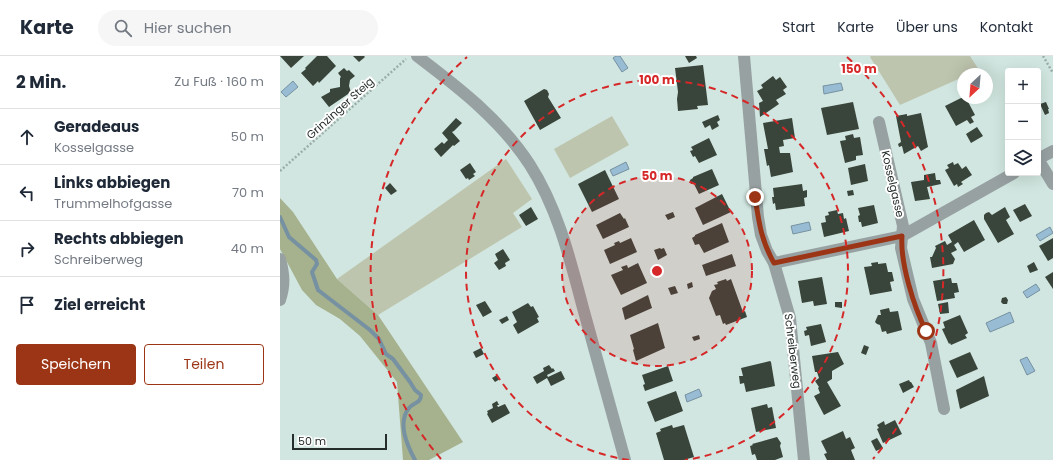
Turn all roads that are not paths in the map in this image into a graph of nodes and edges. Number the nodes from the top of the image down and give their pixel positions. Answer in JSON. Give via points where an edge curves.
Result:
{"nodes":[{"id":1,"x":417,"y":56,"type":"edge"},
{"id":2,"x":744,"y":56,"type":"edge"},
{"id":3,"x":879,"y":122,"type":"dead end"},
{"id":4,"x":1053,"y":150,"type":"edge"},
{"id":5,"x":1041,"y":157,"type":"edge"},
{"id":6,"x":1041,"y":164,"type":"edge"},
{"id":7,"x":1009,"y":176,"type":"edge"},
{"id":8,"x":1053,"y":184,"type":"edge"},
{"id":9,"x":902,"y":236,"type":"junction"},
{"id":10,"x":280,"y":259,"type":"edge"},
{"id":11,"x":774,"y":263,"type":"junction"},
{"id":12,"x":280,"y":300,"type":"edge"},
{"id":13,"x":944,"y":409,"type":"dead end"},
{"id":14,"x":625,"y":460,"type":"edge"},
{"id":15,"x":804,"y":460,"type":"edge"}],
"edges":[{"from":1,"to":14,"type":"street","via":[[451,82],[493,120],[529,164],[544,190],[563,235]]},
{"from":2,"to":11,"type":"street","name":"Schreiberweg","via":[[758,217],[761,235]]},
{"from":3,"to":9,"type":"street","name":"Kosselgasse"},
{"from":4,"to":5,"type":"street"},
{"from":6,"to":8,"type":"street"},
{"from":7,"to":9,"type":"street"},
{"from":9,"to":11,"type":"street"},
{"from":9,"to":13,"type":"street","name":"Kosselgasse","via":[[901,248],[913,299],[931,343]]},
{"from":10,"to":12,"type":"street","via":[[284,285]]},
{"from":11,"to":15,"type":"street","name":"Schreiberweg","via":[[790,318]]}]}
